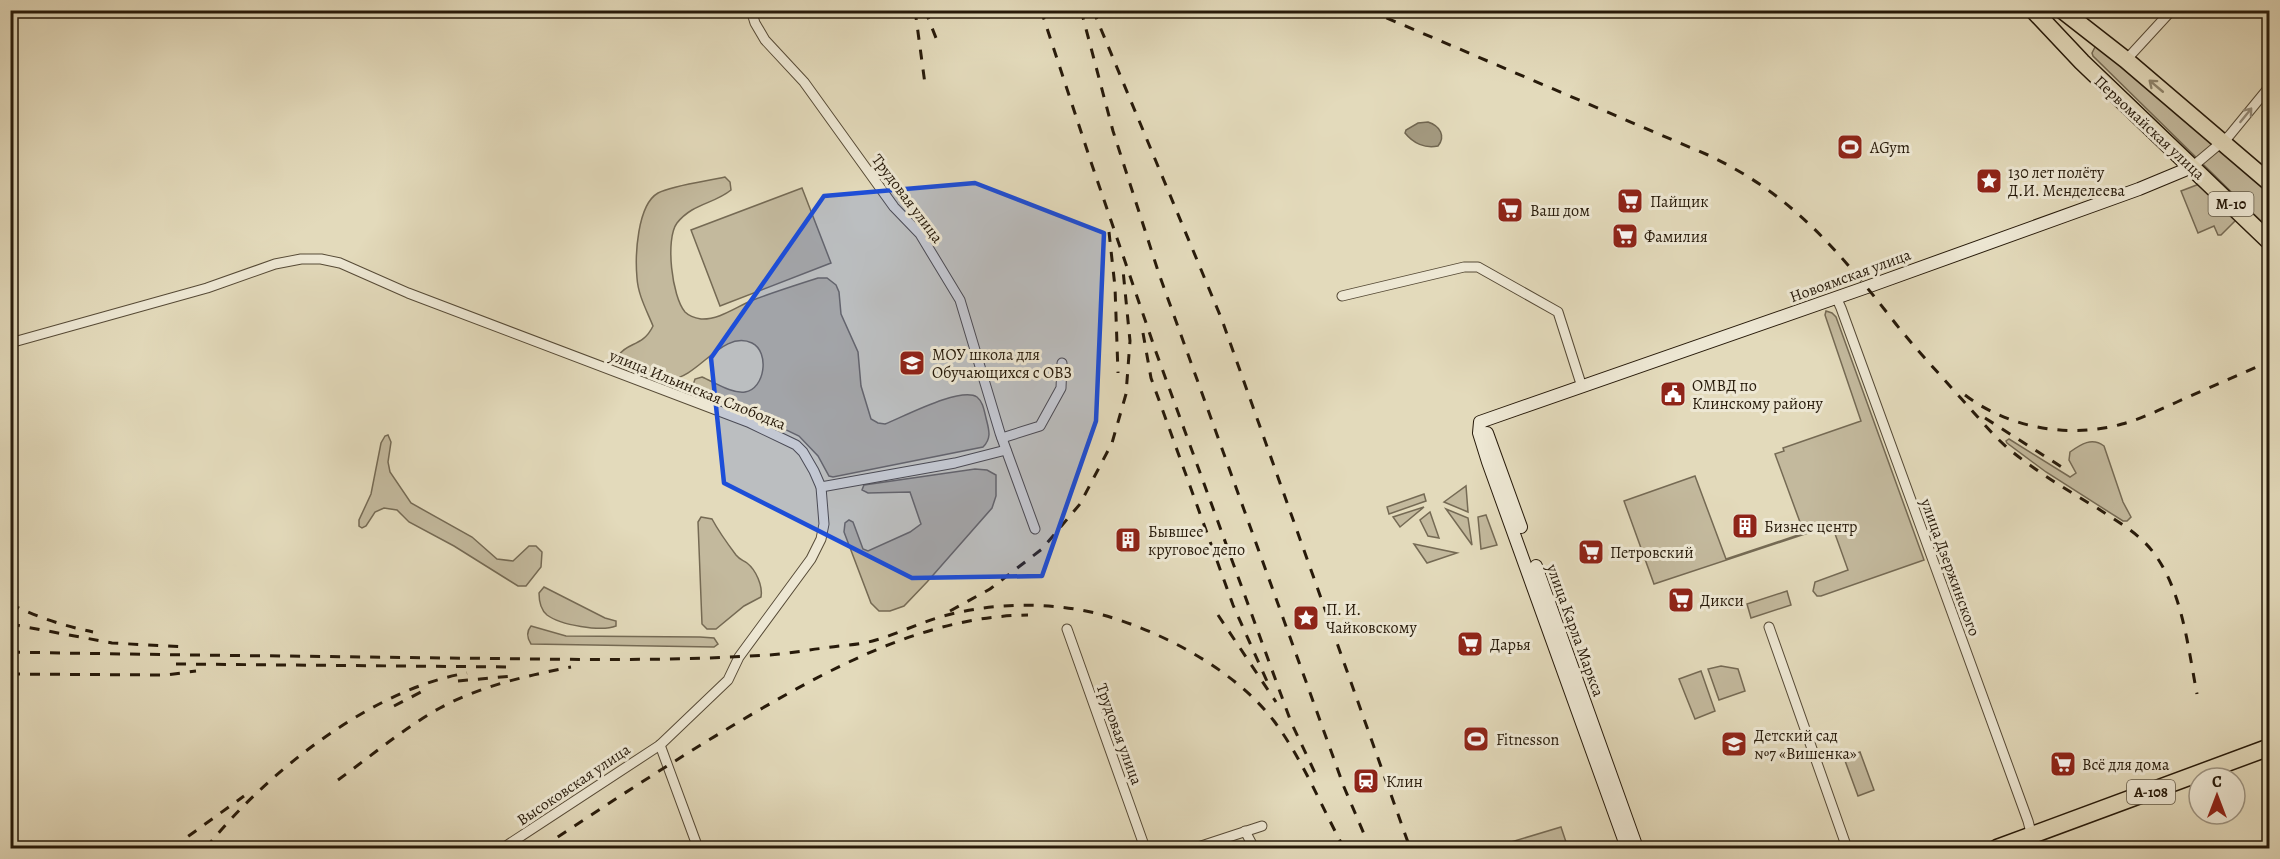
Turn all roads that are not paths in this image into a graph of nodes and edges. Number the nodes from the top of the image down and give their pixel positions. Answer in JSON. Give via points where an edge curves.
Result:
{"nodes":[{"id":1,"x":751,"y":10,"type":"edge"},
{"id":2,"x":2033,"y":10,"type":"edge"},
{"id":3,"x":2062,"y":10,"type":"edge"},
{"id":4,"x":2172,"y":10,"type":"edge"},
{"id":5,"x":2102,"y":41,"type":"junction"},
{"id":6,"x":2126,"y":60,"type":"junction"},
{"id":7,"x":2082,"y":62,"type":"junction"},
{"id":8,"x":2270,"y":86,"type":"edge"},
{"id":9,"x":2222,"y":143,"type":"junction"},
{"id":10,"x":2192,"y":167,"type":"junction"},
{"id":11,"x":2270,"y":183,"type":"edge"},
{"id":12,"x":2270,"y":242,"type":"edge"},
{"id":13,"x":1342,"y":296,"type":"dead end"},
{"id":14,"x":1836,"y":297,"type":"junction"},
{"id":15,"x":10,"y":343,"type":"edge"},
{"id":16,"x":1062,"y":363,"type":"dead end"},
{"id":17,"x":1582,"y":387,"type":"junction"},
{"id":18,"x":1480,"y":425,"type":"junction"},
{"id":19,"x":1002,"y":438,"type":"junction"},
{"id":20,"x":1006,"y":450,"type":"junction"},
{"id":21,"x":821,"y":487,"type":"junction"},
{"id":22,"x":1035,"y":529,"type":"dead end"},
{"id":23,"x":1769,"y":627,"type":"dead end"},
{"id":24,"x":1067,"y":629,"type":"dead end"},
{"id":25,"x":745,"y":649,"type":"joint"},
{"id":26,"x":660,"y":745,"type":"junction"},
{"id":27,"x":2270,"y":747,"type":"edge"},
{"id":28,"x":1262,"y":826,"type":"dead end"},
{"id":29,"x":1245,"y":831,"type":"junction"},
{"id":30,"x":2034,"y":842,"type":"edge"},
{"id":31,"x":503,"y":849,"type":"edge"},
{"id":32,"x":698,"y":849,"type":"edge"},
{"id":33,"x":1145,"y":849,"type":"edge"},
{"id":34,"x":1195,"y":849,"type":"edge"},
{"id":35,"x":1254,"y":849,"type":"edge"},
{"id":36,"x":1627,"y":849,"type":"edge"},
{"id":37,"x":1637,"y":849,"type":"edge"},
{"id":38,"x":1847,"y":849,"type":"edge"},
{"id":39,"x":1997,"y":849,"type":"edge"}],
"edges":[{"from":1,"to":19,"type":"street","name":"Трудовая улица","via":[[765,40],[804,82],[894,207],[920,234],[960,300]]},
{"from":2,"to":7,"type":"highway","name":"Первомайская улица","number":"М-10"},
{"from":3,"to":5,"type":"highway","name":"Первомайская улица","number":"М-10"},
{"from":4,"to":6,"type":"street"},
{"from":5,"to":6,"type":"highway","name":"Первомайская улица","number":"М-10"},
{"from":5,"to":7,"type":"highway","via":[[2077,38],[2075,48]]},
{"from":9,"to":6,"type":"highway","name":"Первомайская улица","number":"М-10","one_way":true},
{"from":7,"to":10,"type":"highway","name":"Первомайская улица","number":"М-10"},
{"from":9,"to":8,"type":"street","name":"Новоямская улица","one_way":true},
{"from":9,"to":10,"type":"street","name":"Новоямская улица"},
{"from":9,"to":11,"type":"highway","name":"Первомайская улица","number":"М-10"},
{"from":10,"to":12,"type":"highway","name":"Первомайская улица","number":"М-10"},
{"from":10,"to":14,"type":"street","name":"Новоямская улица"},
{"from":13,"to":17,"type":"street","via":[[1478,267],[1558,312]]},
{"from":14,"to":17,"type":"street","name":"Новоямская улица"},
{"from":14,"to":30,"type":"street","name":"улица Дзержинского"},
{"from":15,"to":21,"type":"street","name":"улица Ильинская Слободка","via":[[207,288],[275,264],[321,259],[340,263],[408,293],[785,438],[803,452]]},
{"from":16,"to":19,"type":"street","via":[[1061,388],[1040,426]]},
{"from":17,"to":18,"type":"street","name":"Новоямская улица"},
{"from":18,"to":36,"type":"street","name":"улица Карла Маркса","via":[[1488,462]]},
{"from":18,"to":37,"type":"street","name":"улица Карла Маркса","via":[[1487,432]]},
{"from":19,"to":20,"type":"street","name":"Трудовая улица"},
{"from":20,"to":21,"type":"street"},
{"from":20,"to":22,"type":"street","name":"Трудовая улица"},
{"from":21,"to":25,"type":"street","name":"улица Ильинская Слободка","via":[[821,539],[802,573]]},
{"from":23,"to":38,"type":"street"},
{"from":24,"to":33,"type":"street","name":"Трудовая улица"},
{"from":25,"to":26,"type":"street","name":"Высоковская улица","via":[[728,680]]},
{"from":26,"to":31,"type":"street","name":"Высоковская улица"},
{"from":26,"to":32,"type":"street"},
{"from":27,"to":30,"type":"highway","number":"А-108"},
{"from":28,"to":29,"type":"street"},
{"from":29,"to":34,"type":"street"},
{"from":29,"to":35,"type":"street"},
{"from":30,"to":39,"type":"highway","number":"А-108"}]}
